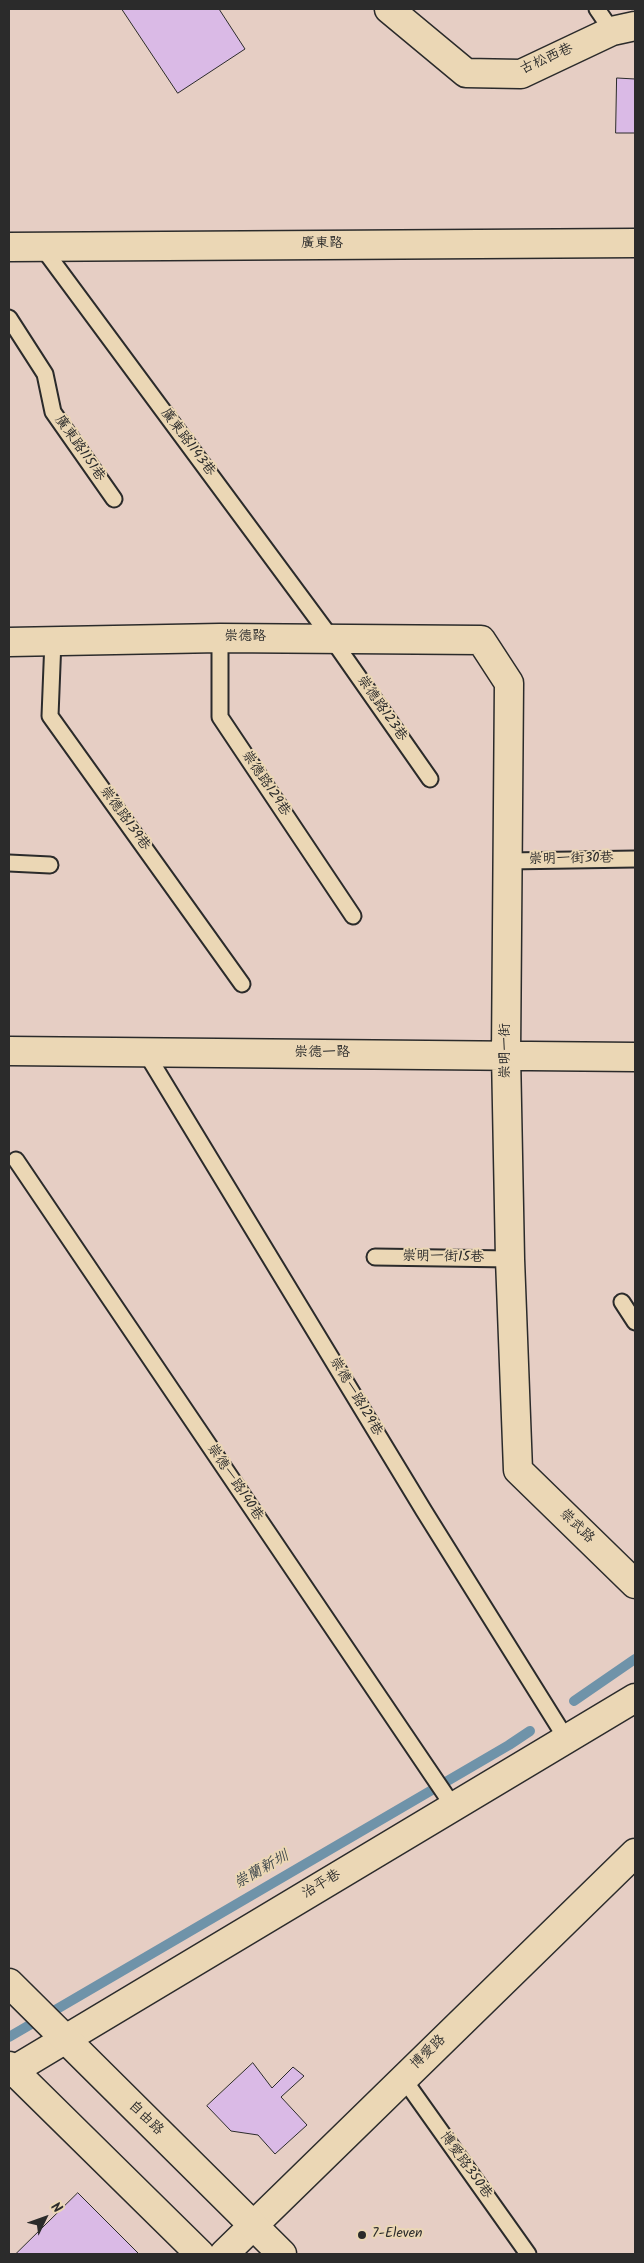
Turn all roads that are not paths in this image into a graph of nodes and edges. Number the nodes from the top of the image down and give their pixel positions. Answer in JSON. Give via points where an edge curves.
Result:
{"nodes":[{"id":1,"x":389,"y":9,"type":"edge"},
{"id":2,"x":615,"y":22,"type":"edge"},
{"id":3,"x":635,"y":243,"type":"edge"},
{"id":4,"x":9,"y":247,"type":"edge"},
{"id":5,"x":42,"y":247,"type":"junction"},
{"id":6,"x":9,"y":318,"type":"edge"},
{"id":7,"x":114,"y":499,"type":"dead end"},
{"id":8,"x":220,"y":638,"type":"junction"},
{"id":9,"x":332,"y":639,"type":"junction"},
{"id":10,"x":53,"y":640,"type":"junction"},
{"id":11,"x":481,"y":640,"type":"joint"},
{"id":12,"x":9,"y":642,"type":"edge"},
{"id":13,"x":430,"y":779,"type":"dead end"},
{"id":14,"x":635,"y":859,"type":"edge"},
{"id":15,"x":508,"y":861,"type":"junction"},
{"id":16,"x":9,"y":863,"type":"edge"},
{"id":17,"x":50,"y":865,"type":"dead end"},
{"id":18,"x":353,"y":916,"type":"dead end"},
{"id":19,"x":242,"y":984,"type":"dead end"},
{"id":20,"x":9,"y":1051,"type":"edge"},
{"id":21,"x":146,"y":1053,"type":"junction"},
{"id":22,"x":506,"y":1054,"type":"junction"},
{"id":23,"x":635,"y":1057,"type":"edge"},
{"id":24,"x":16,"y":1160,"type":"dead end"},
{"id":25,"x":375,"y":1257,"type":"dead end"},
{"id":26,"x":510,"y":1259,"type":"junction"},
{"id":27,"x":622,"y":1302,"type":"dead end"},
{"id":28,"x":635,"y":1322,"type":"edge"},
{"id":29,"x":518,"y":1470,"type":"joint"},
{"id":30,"x":635,"y":1584,"type":"edge"},
{"id":31,"x":635,"y":1698,"type":"edge"},
{"id":32,"x":567,"y":1740,"type":"junction"},
{"id":33,"x":451,"y":1803,"type":"junction"},
{"id":34,"x":635,"y":1853,"type":"edge"},
{"id":35,"x":18,"y":1992,"type":"edge"},
{"id":36,"x":58,"y":2034,"type":"junction"},
{"id":37,"x":10,"y":2070,"type":"edge"},
{"id":38,"x":403,"y":2078,"type":"junction"},
{"id":39,"x":253,"y":2225,"type":"junction"},
{"id":40,"x":200,"y":2254,"type":"edge"},
{"id":41,"x":224,"y":2254,"type":"edge"},
{"id":42,"x":282,"y":2254,"type":"edge"},
{"id":43,"x":528,"y":2254,"type":"edge"}],
"edges":[{"from":1,"to":2,"type":"street","name":"古松西巷","via":[[466,73],[521,74]]},
{"from":3,"to":5,"type":"street","name":"廣東路"},
{"from":4,"to":5,"type":"street","name":"廣東路"},
{"from":5,"to":9,"type":"lane","name":"廣東路1143巷"},
{"from":6,"to":7,"type":"lane","name":"廣東路1151巷","via":[[45,374],[53,412]]},
{"from":8,"to":9,"type":"street","name":"崇德路"},
{"from":8,"to":10,"type":"street","name":"崇德路"},
{"from":8,"to":18,"type":"lane","name":"崇德路129巷","via":[[220,717]]},
{"from":9,"to":11,"type":"street","name":"崇德路"},
{"from":9,"to":13,"type":"lane","name":"崇德路123巷"},
{"from":10,"to":12,"type":"street","name":"崇德路"},
{"from":10,"to":19,"type":"lane","name":"崇德路139巷","via":[[50,716]]},
{"from":11,"to":15,"type":"street","name":"崇明一街","via":[[509,683]]},
{"from":14,"to":15,"type":"lane","name":"崇明一街30巷"},
{"from":15,"to":22,"type":"street","name":"崇明一街"},
{"from":16,"to":17,"type":"lane"},
{"from":20,"to":21,"type":"street","name":"崇德一路"},
{"from":21,"to":22,"type":"street","name":"崇德一路"},
{"from":21,"to":32,"type":"lane","name":"崇德一路129巷"},
{"from":22,"to":23,"type":"street","name":"崇德一路"},
{"from":22,"to":26,"type":"street","name":"崇明一街"},
{"from":24,"to":33,"type":"lane","name":"崇德一路140巷"},
{"from":25,"to":26,"type":"lane","name":"崇明一街15巷"},
{"from":26,"to":29,"type":"street","name":"崇明一街"},
{"from":27,"to":28,"type":"lane"},
{"from":29,"to":30,"type":"street","name":"崇武路"},
{"from":31,"to":32,"type":"street","name":"治平巷"},
{"from":32,"to":33,"type":"street","name":"治平巷"},
{"from":33,"to":36,"type":"street","name":"治平巷"},
{"from":34,"to":38,"type":"street","name":"博愛路"},
{"from":35,"to":36,"type":"street","name":"自由路"},
{"from":36,"to":37,"type":"street","name":"治平巷"},
{"from":36,"to":39,"type":"street","name":"自由路"},
{"from":37,"to":40,"type":"street"},
{"from":38,"to":39,"type":"street","name":"博愛路"},
{"from":38,"to":43,"type":"lane","name":"博愛路350巷"},
{"from":39,"to":41,"type":"street","name":"博愛路"},
{"from":39,"to":42,"type":"street","name":"自由路"}]}
